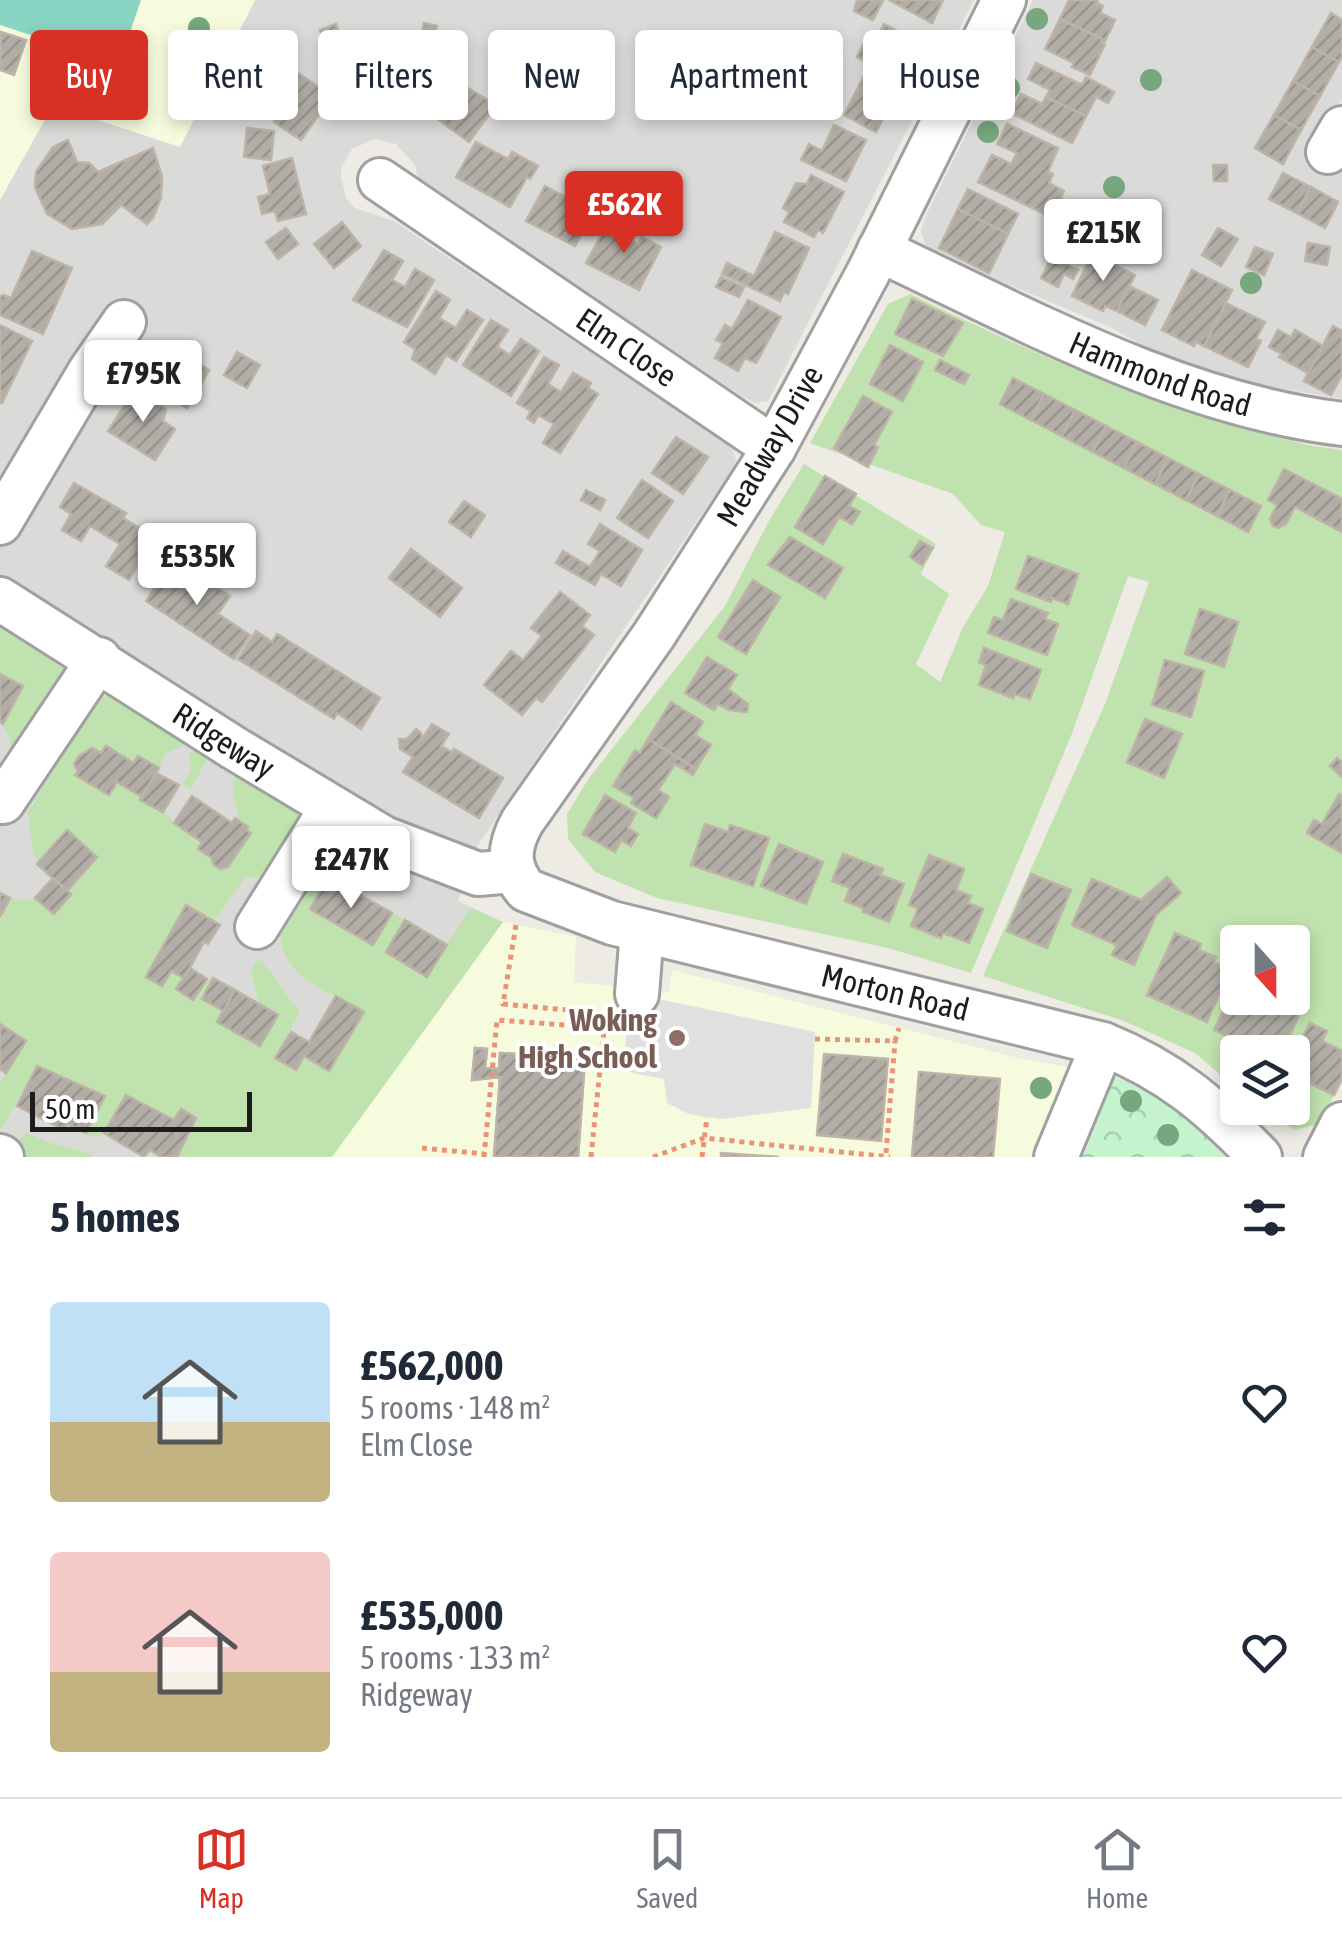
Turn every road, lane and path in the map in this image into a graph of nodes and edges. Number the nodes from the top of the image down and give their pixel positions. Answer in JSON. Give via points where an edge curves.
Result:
{"nodes":[{"id":1,"x":1004,"y":0,"type":"edge"},
{"id":2,"x":380,"y":180,"type":"dead end"},
{"id":3,"x":879,"y":250,"type":"junction"},
{"id":4,"x":126,"y":323,"type":"dead end"},
{"id":5,"x":1342,"y":424,"type":"edge"},
{"id":6,"x":774,"y":448,"type":"junction"},
{"id":7,"x":0,"y":523,"type":"edge"},
{"id":8,"x":0,"y":599,"type":"edge"},
{"id":9,"x":99,"y":660,"type":"junction"},
{"id":10,"x":3,"y":802,"type":"dead end"},
{"id":11,"x":332,"y":807,"type":"junction"},
{"id":12,"x":514,"y":871,"type":"junction"},
{"id":13,"x":516,"y":924,"type":"dead end"},
{"id":14,"x":256,"y":927,"type":"dead end"},
{"id":15,"x":642,"y":930,"type":"junction"},
{"id":16,"x":909,"y":996,"type":"junction"},
{"id":17,"x":622,"y":997,"type":"joint"},
{"id":18,"x":576,"y":1026,"type":"junction"},
{"id":19,"x":605,"y":1028,"type":"junction"},
{"id":20,"x":815,"y":1039,"type":"dead end"},
{"id":21,"x":894,"y":1041,"type":"junction"},
{"id":22,"x":1103,"y":1044,"type":"junction"},
{"id":23,"x":707,"y":1117,"type":"dead end"},
{"id":24,"x":1342,"y":1124,"type":"edge"},
{"id":25,"x":704,"y":1138,"type":"junction"},
{"id":26,"x":422,"y":1148,"type":"dead end"},
{"id":27,"x":484,"y":1155,"type":"edge"},
{"id":28,"x":888,"y":1156,"type":"edge"},
{"id":29,"x":591,"y":1157,"type":"edge"},
{"id":30,"x":653,"y":1157,"type":"edge"},
{"id":31,"x":702,"y":1157,"type":"edge"},
{"id":32,"x":1056,"y":1157,"type":"edge"},
{"id":33,"x":1260,"y":1157,"type":"edge"},
{"id":34,"x":1325,"y":1157,"type":"edge"}],
"edges":[{"from":1,"to":3,"type":"street","name":"Meadway Drive"},
{"from":2,"to":6,"type":"street","name":"Elm Close"},
{"from":3,"to":5,"type":"street","name":"Hammond Road","via":[[1167,379],[1264,410]]},
{"from":3,"to":6,"type":"street","name":"Meadway Drive"},
{"from":4,"to":7,"type":"street"},
{"from":6,"to":12,"type":"street","name":"Meadway Drive","via":[[522,822],[509,850]]},
{"from":8,"to":9,"type":"street","name":"Ridgeway"},
{"from":9,"to":10,"type":"street"},
{"from":9,"to":11,"type":"street","name":"Ridgeway"},
{"from":11,"to":12,"type":"street","name":"Ridgeway","via":[[384,838],[478,874]]},
{"from":11,"to":14,"type":"street"},
{"from":12,"to":15,"type":"street","name":"Morton Road","via":[[536,896]]},
{"from":13,"to":18,"type":"path","via":[[503,1004],[578,1011]]},
{"from":15,"to":16,"type":"street","name":"Morton Road"},
{"from":15,"to":17,"type":"street"},
{"from":16,"to":21,"type":"path"},
{"from":16,"to":22,"type":"street","name":"Morton Road"},
{"from":17,"to":19,"type":"path"},
{"from":18,"to":19,"type":"path"},
{"from":18,"to":27,"type":"path","via":[[497,1020]]},
{"from":19,"to":29,"type":"path"},
{"from":20,"to":21,"type":"path"},
{"from":21,"to":28,"type":"path"},
{"from":22,"to":32,"type":"street"},
{"from":22,"to":33,"type":"street","name":"Morton Road","via":[[1182,1084]]},
{"from":23,"to":25,"type":"path"},
{"from":24,"to":34,"type":"street"},
{"from":25,"to":28,"type":"path"},
{"from":25,"to":30,"type":"path"},
{"from":25,"to":31,"type":"path"},
{"from":26,"to":27,"type":"path"}]}
